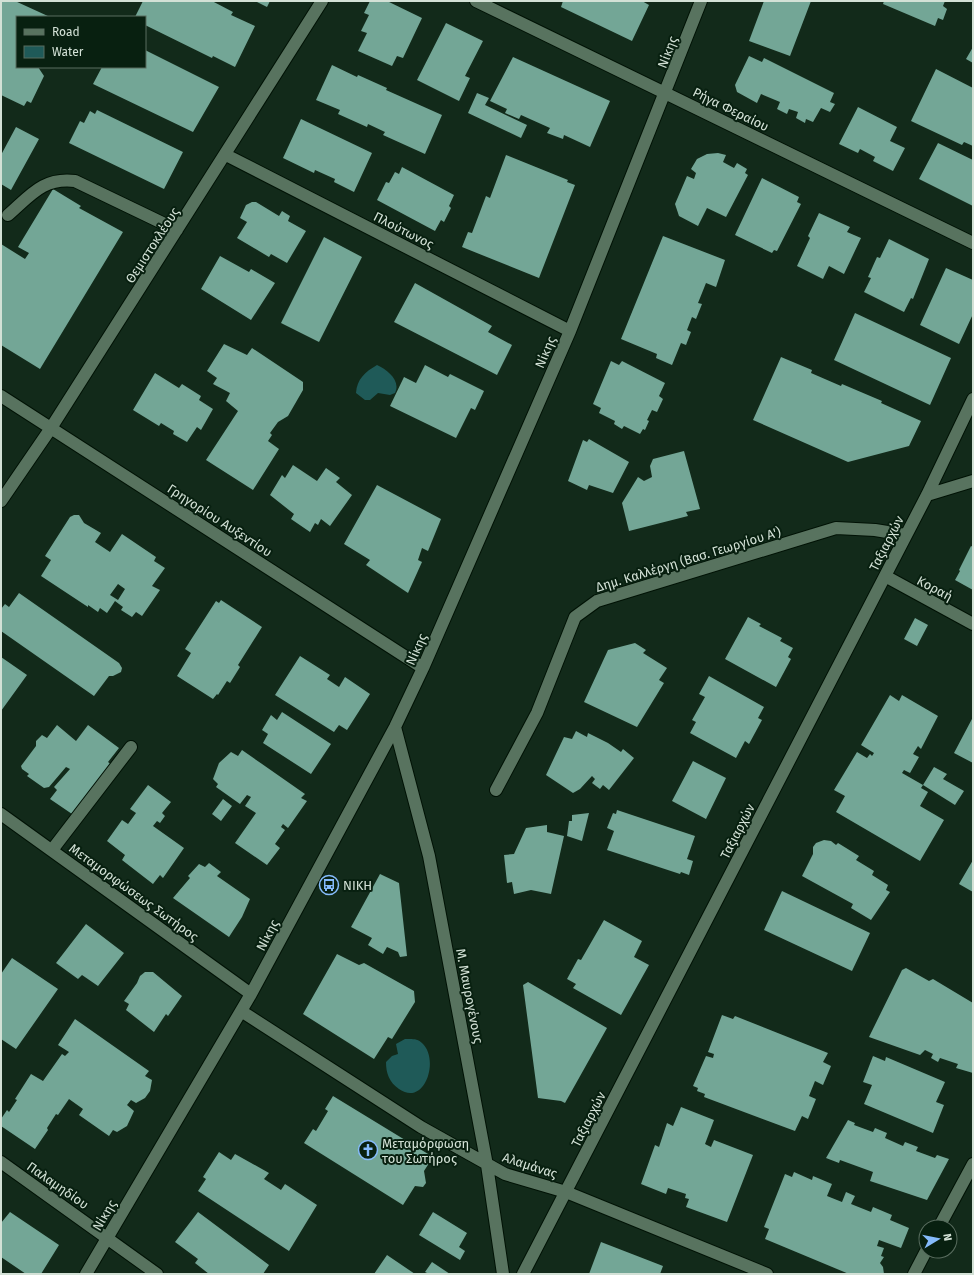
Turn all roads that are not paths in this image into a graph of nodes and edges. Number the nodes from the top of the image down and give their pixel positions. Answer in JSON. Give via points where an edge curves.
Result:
{"nodes":[{"id":1,"x":322,"y":1,"type":"edge"},
{"id":2,"x":476,"y":1,"type":"edge"},
{"id":3,"x":701,"y":1,"type":"edge"},
{"id":4,"x":666,"y":93,"type":"junction"},
{"id":5,"x":226,"y":155,"type":"junction"},
{"id":6,"x":8,"y":214,"type":"dead end"},
{"id":7,"x":177,"y":230,"type":"junction"},
{"id":8,"x":973,"y":243,"type":"edge"},
{"id":9,"x":570,"y":331,"type":"junction"},
{"id":10,"x":1,"y":396,"type":"edge"},
{"id":11,"x":973,"y":400,"type":"edge"},
{"id":12,"x":51,"y":428,"type":"junction"},
{"id":13,"x":973,"y":481,"type":"edge"},
{"id":14,"x":927,"y":495,"type":"junction"},
{"id":15,"x":1,"y":501,"type":"edge"},
{"id":16,"x":906,"y":535,"type":"junction"},
{"id":17,"x":885,"y":576,"type":"junction"},
{"id":18,"x":973,"y":624,"type":"edge"},
{"id":19,"x":423,"y":668,"type":"junction"},
{"id":20,"x":395,"y":727,"type":"junction"},
{"id":21,"x":131,"y":747,"type":"dead end"},
{"id":22,"x":496,"y":790,"type":"dead end"},
{"id":23,"x":1,"y":814,"type":"edge"},
{"id":24,"x":52,"y":850,"type":"junction"},
{"id":25,"x":252,"y":994,"type":"junction"},
{"id":26,"x":241,"y":1011,"type":"junction"},
{"id":27,"x":1,"y":1162,"type":"edge"},
{"id":28,"x":973,"y":1164,"type":"edge"},
{"id":29,"x":487,"y":1165,"type":"junction"},
{"id":30,"x":566,"y":1192,"type":"junction"},
{"id":31,"x":943,"y":1219,"type":"edge"},
{"id":32,"x":107,"y":1237,"type":"junction"},
{"id":33,"x":922,"y":1259,"type":"edge"},
{"id":34,"x":86,"y":1274,"type":"edge"},
{"id":35,"x":157,"y":1274,"type":"edge"},
{"id":36,"x":503,"y":1274,"type":"edge"},
{"id":37,"x":524,"y":1274,"type":"edge"},
{"id":38,"x":767,"y":1274,"type":"edge"},
{"id":39,"x":914,"y":1274,"type":"edge"}],
"edges":[{"from":1,"to":5,"type":"street","name":"Θεμιστοκλέους"},
{"from":2,"to":4,"type":"street","name":"Ρήγα Φεραίου"},
{"from":3,"to":4,"type":"street","name":"Νίκης"},
{"from":4,"to":8,"type":"street","name":"Ρήγα Φεραίου"},
{"from":4,"to":9,"type":"street","name":"Νίκης"},
{"from":5,"to":7,"type":"street","name":"Θεμιστοκλέους"},
{"from":5,"to":9,"type":"street","name":"Πλούτωνος"},
{"from":6,"to":7,"type":"street","via":[[42,187],[54,180],[63,179],[75,181]]},
{"from":7,"to":12,"type":"street","name":"Θεμιστοκλέους"},
{"from":9,"to":19,"type":"street","name":"Νίκης"},
{"from":10,"to":12,"type":"street","name":"Γρηγορίου Αυξεντίου"},
{"from":11,"to":14,"type":"street","name":"Ταξιαρχών"},
{"from":12,"to":15,"type":"street","name":"Θεμιστοκλέους"},
{"from":12,"to":19,"type":"street","name":"Γρηγορίου Αυξεντίου"},
{"from":13,"to":14,"type":"street"},
{"from":14,"to":16,"type":"street","name":"Ταξιαρχών"},
{"from":16,"to":17,"type":"street","name":"Ταξιαρχών"},
{"from":16,"to":22,"type":"street","name":"Δημ. Καλλέργη (Βασ. Γεωργίου Α')","via":[[836,528],[597,601],[575,617],[537,713]]},
{"from":17,"to":18,"type":"street","name":"Κοραή"},
{"from":17,"to":30,"type":"street","name":"Ταξιαρχών"},
{"from":19,"to":20,"type":"street","name":"Νίκης"},
{"from":20,"to":25,"type":"street","name":"Νίκης"},
{"from":20,"to":29,"type":"street","name":"Μ. Μαυρογένους","via":[[429,856]]},
{"from":21,"to":24,"type":"street"},
{"from":23,"to":24,"type":"street","name":"Μεταμορφώσεως Σωτήρος"},
{"from":24,"to":25,"type":"street","name":"Μεταμορφώσεως Σωτήρος"},
{"from":25,"to":26,"type":"street","name":"Νίκης"},
{"from":26,"to":29,"type":"street","name":"Αλαμάνας"},
{"from":26,"to":32,"type":"street","name":"Νίκης"},
{"from":27,"to":32,"type":"street","name":"Παλαμηδίου"},
{"from":28,"to":31,"type":"street"},
{"from":29,"to":30,"type":"street","name":"Αλαμάνας","via":[[505,1174]]},
{"from":29,"to":36,"type":"street","name":"Μ. Μαυρογένους"},
{"from":30,"to":37,"type":"street","name":"Ταξιαρχών"},
{"from":30,"to":38,"type":"street","name":"Αλαμάνας"},
{"from":32,"to":34,"type":"street","name":"Νίκης"},
{"from":32,"to":35,"type":"street","name":"Παλαμηδίου"},
{"from":33,"to":39,"type":"street"}]}
